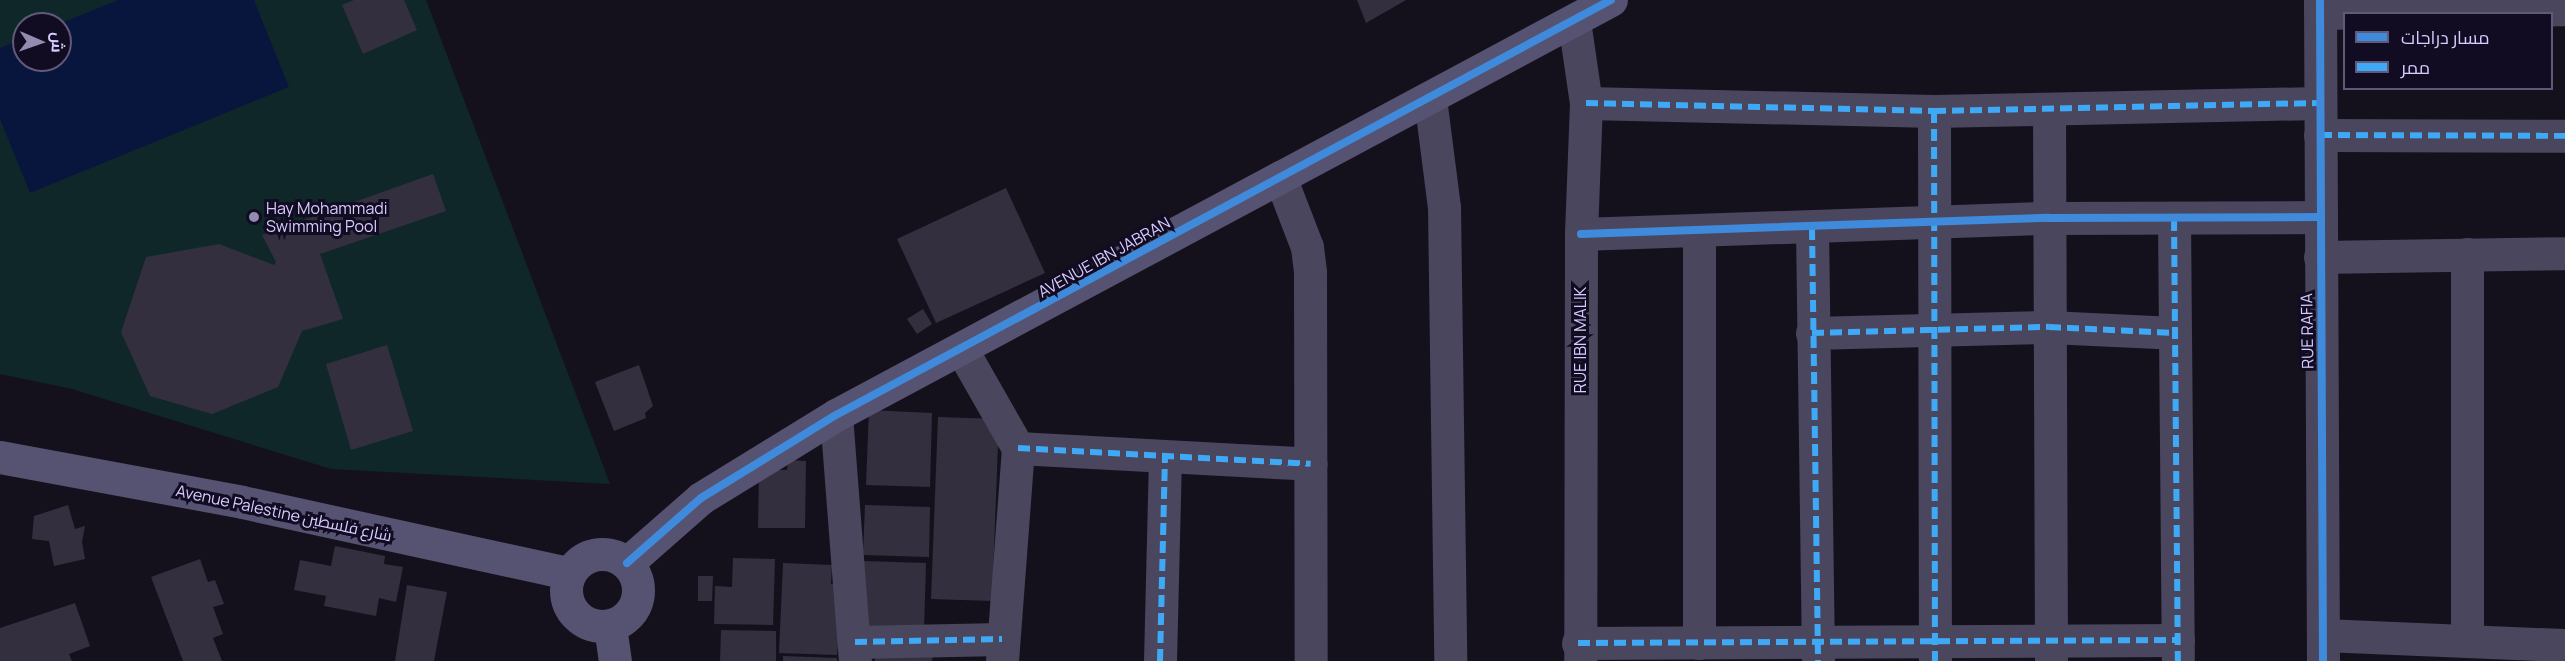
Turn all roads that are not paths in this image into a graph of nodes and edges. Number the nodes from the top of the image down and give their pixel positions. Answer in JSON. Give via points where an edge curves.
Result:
{"nodes":[{"id":1,"x":1611,"y":0,"type":"edge"},
{"id":2,"x":2320,"y":7,"type":"edge"},
{"id":3,"x":2565,"y":9,"type":"edge"},
{"id":4,"x":1574,"y":21,"type":"junction"},
{"id":5,"x":1430,"y":99,"type":"junction"},
{"id":6,"x":1586,"y":103,"type":"junction"},
{"id":7,"x":2320,"y":103,"type":"junction"},
{"id":8,"x":2049,"y":109,"type":"junction"},
{"id":9,"x":1934,"y":111,"type":"junction"},
{"id":10,"x":2320,"y":135,"type":"junction"},
{"id":11,"x":2565,"y":136,"type":"edge"},
{"id":12,"x":1280,"y":177,"type":"junction"},
{"id":13,"x":2320,"y":217,"type":"junction"},
{"id":14,"x":2049,"y":218,"type":"junction"},
{"id":15,"x":2174,"y":219,"type":"junction"},
{"id":16,"x":1931,"y":223,"type":"junction"},
{"id":17,"x":1812,"y":228,"type":"junction"},
{"id":18,"x":1700,"y":231,"type":"junction"},
{"id":19,"x":1581,"y":234,"type":"junction"},
{"id":20,"x":2565,"y":253,"type":"edge"},
{"id":21,"x":2467,"y":254,"type":"junction"},
{"id":22,"x":2320,"y":257,"type":"junction"},
{"id":23,"x":2049,"y":327,"type":"junction"},
{"id":24,"x":1933,"y":332,"type":"junction"},
{"id":25,"x":1812,"y":333,"type":"junction"},
{"id":26,"x":2174,"y":333,"type":"junction"},
{"id":27,"x":962,"y":350,"type":"junction"},
{"id":28,"x":836,"y":415,"type":"junction"},
{"id":29,"x":1018,"y":448,"type":"junction"},
{"id":30,"x":0,"y":457,"type":"edge"},
{"id":31,"x":1165,"y":458,"type":"junction"},
{"id":32,"x":1311,"y":464,"type":"junction"},
{"id":33,"x":627,"y":563,"type":"junction"},
{"id":34,"x":568,"y":573,"type":"junction"},
{"id":35,"x":610,"y":626,"type":"junction"},
{"id":36,"x":2467,"y":641,"type":"junction"},
{"id":37,"x":1699,"y":643,"type":"junction"},
{"id":38,"x":2565,"y":645,"type":"edge"},
{"id":39,"x":2323,"y":648,"type":"edge"},
{"id":40,"x":1002,"y":650,"type":"edge"},
{"id":41,"x":2051,"y":650,"type":"edge"},
{"id":42,"x":2178,"y":651,"type":"edge"},
{"id":43,"x":855,"y":652,"type":"edge"},
{"id":44,"x":1818,"y":652,"type":"edge"},
{"id":45,"x":1934,"y":652,"type":"edge"},
{"id":46,"x":1579,"y":656,"type":"edge"},
{"id":47,"x":615,"y":661,"type":"edge"},
{"id":48,"x":1160,"y":661,"type":"edge"},
{"id":49,"x":1311,"y":661,"type":"edge"},
{"id":50,"x":1450,"y":661,"type":"edge"}],
"edges":[{"from":1,"to":4,"type":"street","name":"AVENUE IBN JABRAN"},
{"from":2,"to":3,"type":"street"},
{"from":2,"to":7,"type":"street","name":"RUE RAFIA"},
{"from":4,"to":5,"type":"street","name":"AVENUE IBN JABRAN"},
{"from":4,"to":6,"type":"street","name":"RUE IBN MALIK"},
{"from":5,"to":12,"type":"street","name":"AVENUE IBN JABRAN"},
{"from":5,"to":50,"type":"street","via":[[1444,207]]},
{"from":6,"to":9,"type":"street"},
{"from":6,"to":19,"type":"street","name":"RUE IBN MALIK"},
{"from":7,"to":8,"type":"street"},
{"from":7,"to":10,"type":"street","name":"RUE RAFIA"},
{"from":8,"to":9,"type":"street"},
{"from":8,"to":14,"type":"street"},
{"from":9,"to":16,"type":"street"},
{"from":10,"to":11,"type":"street"},
{"from":10,"to":13,"type":"street","name":"RUE RAFIA"},
{"from":12,"to":27,"type":"street","name":"AVENUE IBN JABRAN"},
{"from":12,"to":32,"type":"street","via":[[1308,247]]},
{"from":13,"to":15,"type":"street"},
{"from":13,"to":22,"type":"street","name":"RUE RAFIA"},
{"from":14,"to":15,"type":"street"},
{"from":14,"to":16,"type":"street"},
{"from":14,"to":23,"type":"street"},
{"from":15,"to":26,"type":"street"},
{"from":16,"to":17,"type":"street"},
{"from":16,"to":24,"type":"street"},
{"from":17,"to":18,"type":"street"},
{"from":17,"to":25,"type":"street"},
{"from":18,"to":19,"type":"street"},
{"from":18,"to":37,"type":"street"},
{"from":19,"to":46,"type":"street","name":"RUE IBN MALIK"},
{"from":20,"to":21,"type":"street"},
{"from":21,"to":22,"type":"street"},
{"from":21,"to":36,"type":"street"},
{"from":22,"to":39,"type":"street","name":"RUE RAFIA"},
{"from":23,"to":24,"type":"street"},
{"from":23,"to":26,"type":"street"},
{"from":23,"to":41,"type":"street"},
{"from":24,"to":25,"type":"street"},
{"from":24,"to":45,"type":"street"},
{"from":25,"to":44,"type":"street"},
{"from":26,"to":42,"type":"street"},
{"from":27,"to":28,"type":"street","name":"AVENUE IBN JABRAN"},
{"from":27,"to":29,"type":"street"},
{"from":28,"to":33,"type":"street","name":"AVENUE IBN JABRAN","via":[[701,498]]},
{"from":28,"to":43,"type":"street"},
{"from":29,"to":31,"type":"street"},
{"from":29,"to":40,"type":"street"},
{"from":30,"to":34,"type":"street","name":"Avenue Palestine شارع فلسطين","via":[[242,502]]},
{"from":31,"to":32,"type":"street"},
{"from":31,"to":48,"type":"street"},
{"from":32,"to":49,"type":"street"},
{"from":33,"to":34,"type":"street","via":[[603,553],[590,555]]},
{"from":33,"to":35,"type":"street","via":[[638,586],[637,599],[630,614]]},
{"from":34,"to":35,"type":"street","via":[[568,604],[578,618],[593,626]]},
{"from":35,"to":47,"type":"street"},
{"from":36,"to":38,"type":"street"},
{"from":36,"to":39,"type":"street"},
{"from":37,"to":44,"type":"street"},
{"from":37,"to":46,"type":"street"},
{"from":40,"to":43,"type":"street"},
{"from":41,"to":42,"type":"street"},
{"from":41,"to":45,"type":"street"},
{"from":44,"to":45,"type":"street"}]}
